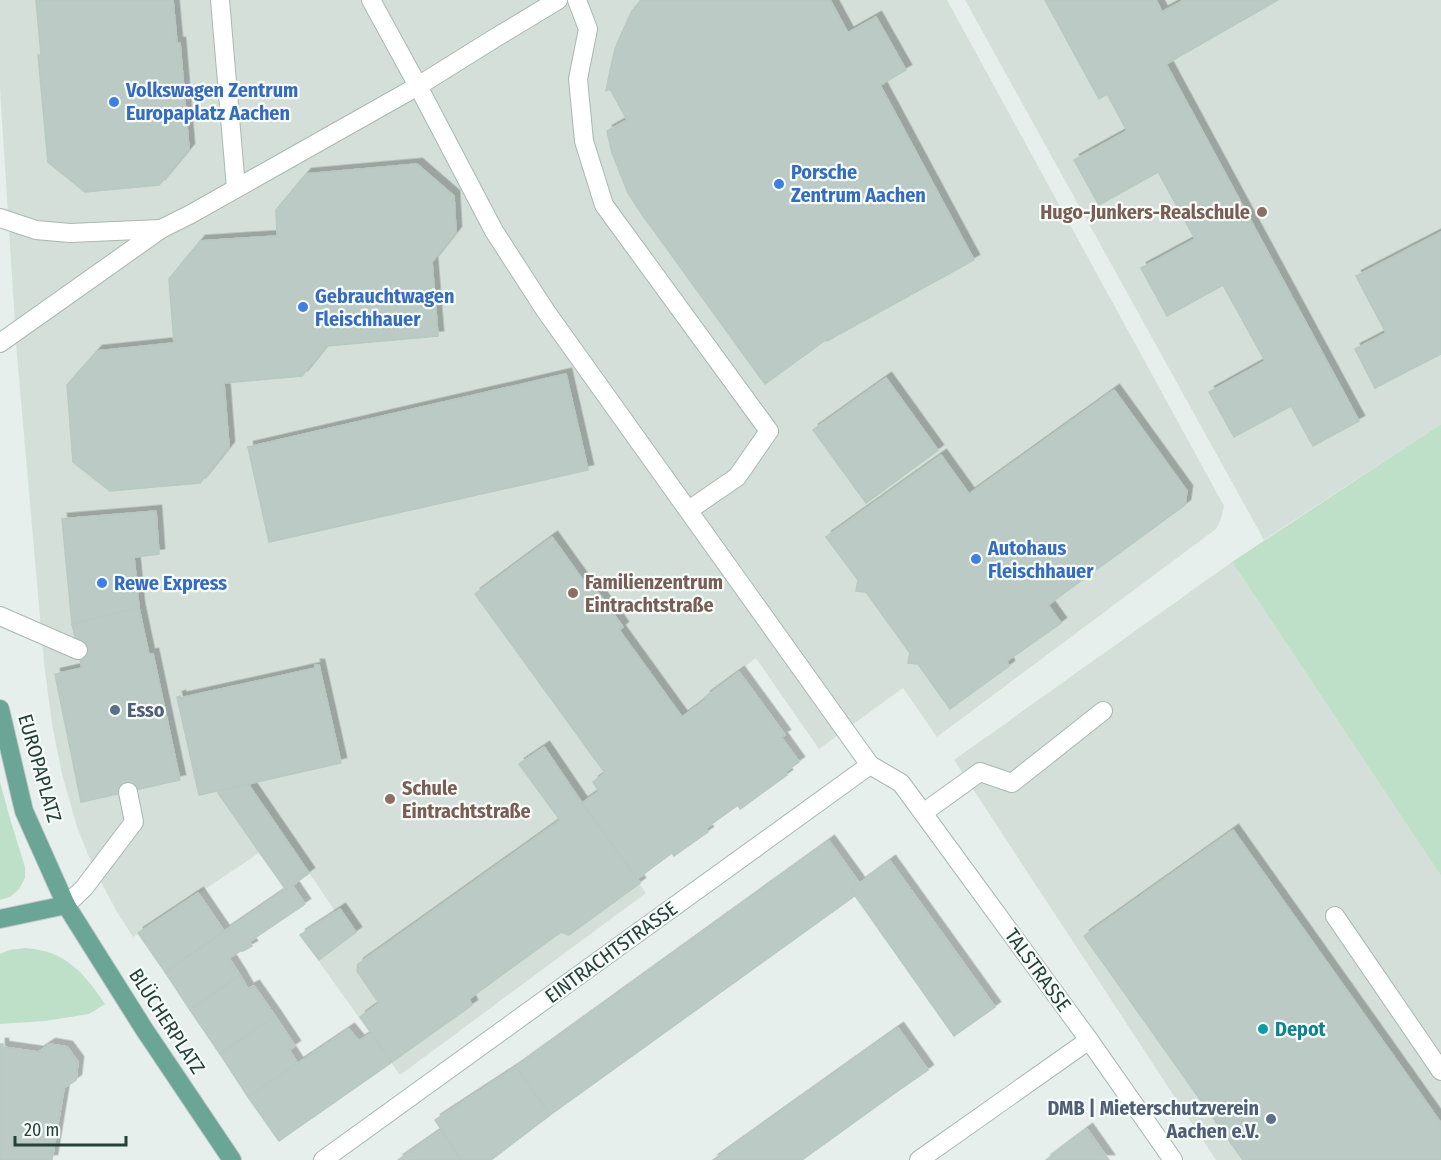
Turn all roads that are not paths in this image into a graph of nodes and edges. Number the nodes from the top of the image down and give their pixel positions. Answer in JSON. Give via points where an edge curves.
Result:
{"nodes":[{"id":1,"x":220,"y":0,"type":"edge"},
{"id":2,"x":371,"y":0,"type":"edge"},
{"id":3,"x":558,"y":0,"type":"edge"},
{"id":4,"x":577,"y":0,"type":"edge"},
{"id":5,"x":418,"y":86,"type":"junction"},
{"id":6,"x":236,"y":188,"type":"junction"},
{"id":7,"x":0,"y":218,"type":"edge"},
{"id":8,"x":161,"y":229,"type":"junction"},
{"id":9,"x":0,"y":343,"type":"edge"},
{"id":10,"x":689,"y":510,"type":"junction"},
{"id":11,"x":0,"y":616,"type":"edge"},
{"id":12,"x":78,"y":650,"type":"dead end"},
{"id":13,"x":0,"y":709,"type":"edge"},
{"id":14,"x":1103,"y":711,"type":"dead end"},
{"id":15,"x":870,"y":765,"type":"junction"},
{"id":16,"x":128,"y":792,"type":"dead end"},
{"id":17,"x":923,"y":813,"type":"junction"},
{"id":18,"x":66,"y":906,"type":"junction"},
{"id":19,"x":1335,"y":916,"type":"dead end"},
{"id":20,"x":0,"y":919,"type":"edge"},
{"id":21,"x":1089,"y":1040,"type":"junction"},
{"id":22,"x":1441,"y":1071,"type":"edge"},
{"id":23,"x":232,"y":1160,"type":"edge"},
{"id":24,"x":323,"y":1160,"type":"edge"},
{"id":25,"x":919,"y":1160,"type":"edge"},
{"id":26,"x":1173,"y":1160,"type":"edge"}],
"edges":[{"from":1,"to":6,"type":"street"},
{"from":2,"to":5,"type":"street"},
{"from":3,"to":5,"type":"street"},
{"from":4,"to":10,"type":"street","via":[[588,29],[578,79],[584,141],[604,205],[770,431],[737,477]]},
{"from":5,"to":6,"type":"street"},
{"from":5,"to":10,"type":"street","via":[[494,231],[545,310]]},
{"from":6,"to":8,"type":"street"},
{"from":7,"to":8,"type":"street","via":[[36,230],[70,233]]},
{"from":8,"to":9,"type":"street"},
{"from":10,"to":15,"type":"street"},
{"from":11,"to":12,"type":"street"},
{"from":13,"to":18,"type":"main road","name":"EUROPAPLATZ","via":[[24,811]]},
{"from":14,"to":17,"type":"street","via":[[1012,783],[980,772]]},
{"from":15,"to":17,"type":"street","name":"TALSTRASSE","via":[[901,783]]},
{"from":15,"to":24,"type":"street","name":"EINTRACHTSTRASSE"},
{"from":16,"to":18,"type":"street","via":[[134,822]]},
{"from":17,"to":21,"type":"street","name":"TALSTRASSE"},
{"from":18,"to":20,"type":"main road"},
{"from":18,"to":23,"type":"main road","name":"BLÜCHERPLATZ"},
{"from":19,"to":22,"type":"street"},
{"from":21,"to":25,"type":"street"},
{"from":21,"to":26,"type":"street","name":"TALSTRASSE"}]}
